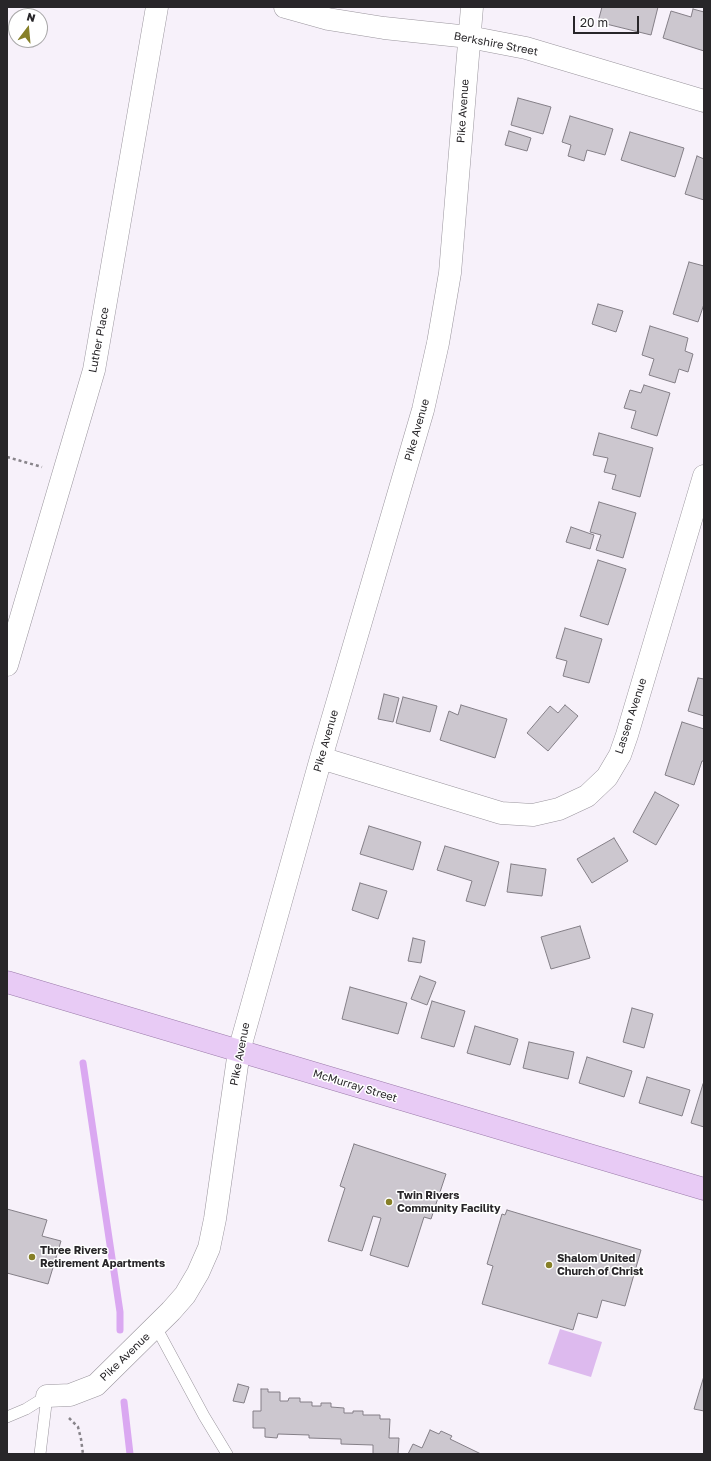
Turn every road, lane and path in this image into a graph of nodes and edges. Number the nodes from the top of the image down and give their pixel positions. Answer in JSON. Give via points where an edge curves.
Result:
{"nodes":[{"id":1,"x":157,"y":7,"type":"edge"},
{"id":2,"x":284,"y":7,"type":"edge"},
{"id":3,"x":472,"y":7,"type":"edge"},
{"id":4,"x":469,"y":37,"type":"junction"},
{"id":5,"x":704,"y":101,"type":"edge"},
{"id":6,"x":7,"y":457,"type":"edge"},
{"id":7,"x":45,"y":468,"type":"dead end"},
{"id":8,"x":704,"y":476,"type":"edge"},
{"id":9,"x":7,"y":665,"type":"edge"},
{"id":10,"x":321,"y":758,"type":"junction"},
{"id":11,"x":7,"y":982,"type":"edge"},
{"id":12,"x":239,"y":1051,"type":"junction"},
{"id":13,"x":704,"y":1189,"type":"edge"},
{"id":14,"x":156,"y":1326,"type":"junction"},
{"id":15,"x":47,"y":1396,"type":"junction"},
{"id":16,"x":7,"y":1416,"type":"edge"},
{"id":17,"x":40,"y":1454,"type":"edge"},
{"id":18,"x":83,"y":1454,"type":"edge"},
{"id":19,"x":227,"y":1454,"type":"edge"}],
"edges":[{"from":1,"to":9,"type":"street","name":"Luther Place","via":[[94,370]]},
{"from":2,"to":4,"type":"street","name":"Berkshire Street","via":[[328,19]]},
{"from":3,"to":4,"type":"street","name":"Pike Avenue"},
{"from":4,"to":5,"type":"street","name":"Berkshire Street","via":[[526,48]]},
{"from":4,"to":10,"type":"street","name":"Pike Avenue","via":[[450,273],[438,343],[423,410]]},
{"from":6,"to":7,"type":"path"},
{"from":8,"to":10,"type":"street","name":"Lassen Avenue","via":[[625,742],[607,776],[587,796],[559,809],[533,815],[501,813]]},
{"from":10,"to":12,"type":"street","name":"Pike Avenue"},
{"from":11,"to":12,"type":"main road","name":"McMurray Street"},
{"from":12,"to":13,"type":"main road","name":"McMurray Street"},
{"from":12,"to":14,"type":"street","name":"Pike Avenue","via":[[216,1219],[209,1248],[185,1295]]},
{"from":14,"to":15,"type":"street","name":"Pike Avenue","via":[[96,1385],[70,1395]]},
{"from":14,"to":19,"type":"lane"},
{"from":15,"to":16,"type":"lane","via":[[26,1409]]},
{"from":15,"to":17,"type":"lane"},
{"from":15,"to":18,"type":"path","via":[[78,1427]]}]}
